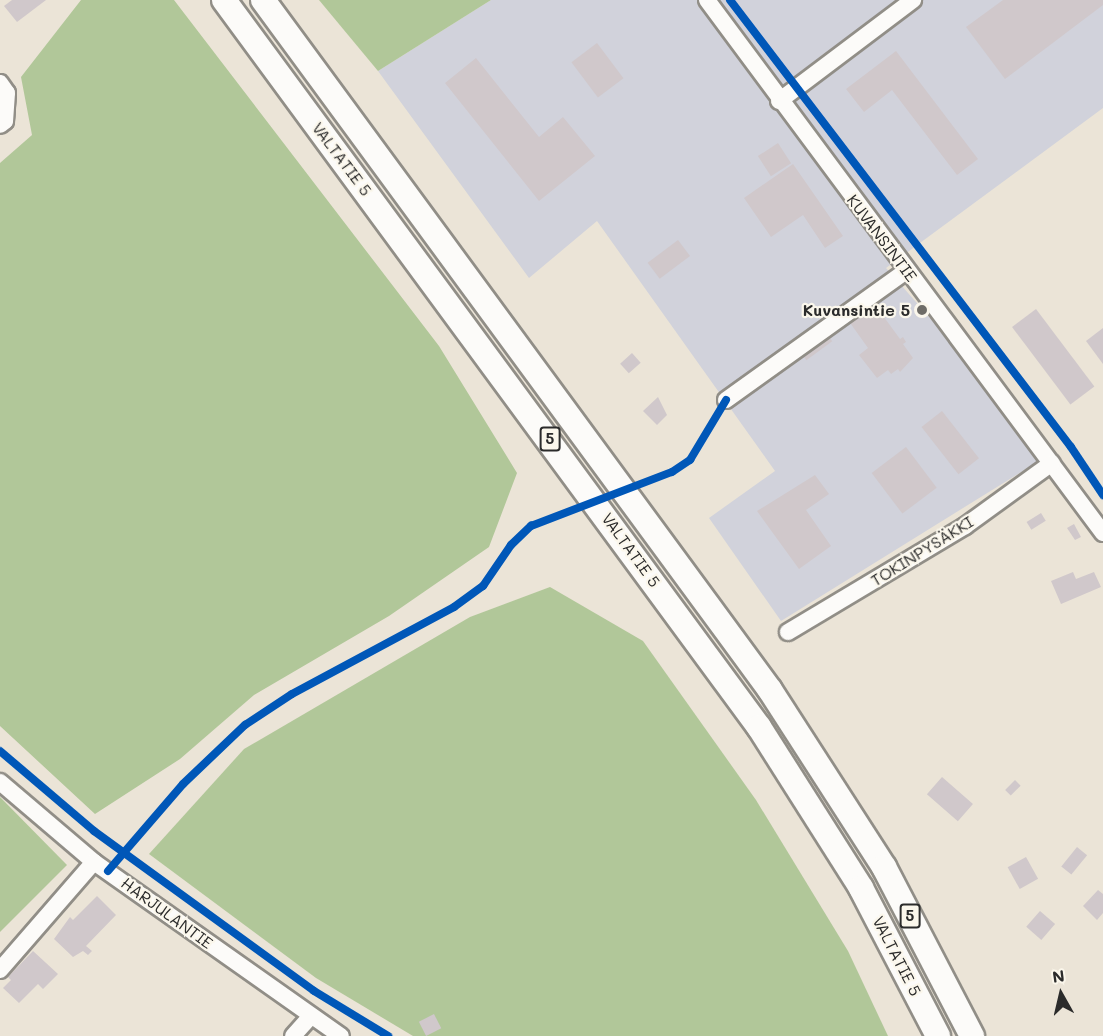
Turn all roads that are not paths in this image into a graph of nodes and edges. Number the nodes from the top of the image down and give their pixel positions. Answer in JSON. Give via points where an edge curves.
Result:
{"nodes":[{"id":1,"x":224,"y":0,"type":"edge"},
{"id":2,"x":264,"y":0,"type":"edge"},
{"id":3,"x":707,"y":0,"type":"edge"},
{"id":4,"x":913,"y":0,"type":"edge"},
{"id":5,"x":0,"y":83,"type":"edge"},
{"id":6,"x":779,"y":101,"type":"junction"},
{"id":7,"x":0,"y":125,"type":"edge"},
{"id":8,"x":906,"y":271,"type":"junction"},
{"id":9,"x":726,"y":400,"type":"dead end"},
{"id":10,"x":1052,"y":463,"type":"junction"},
{"id":11,"x":1103,"y":533,"type":"edge"},
{"id":12,"x":788,"y":632,"type":"dead end"},
{"id":13,"x":0,"y":782,"type":"edge"},
{"id":14,"x":94,"y":862,"type":"junction"},
{"id":15,"x":0,"y":970,"type":"edge"},
{"id":16,"x":311,"y":1016,"type":"junction"},
{"id":17,"x":293,"y":1036,"type":"edge"},
{"id":18,"x":341,"y":1036,"type":"edge"},
{"id":19,"x":938,"y":1036,"type":"edge"},
{"id":20,"x":972,"y":1036,"type":"edge"}],
"edges":[{"from":1,"to":19,"type":"highway","name":"VALTATIE 5","number":"5","via":[[753,719],[861,888]]},
{"from":2,"to":20,"type":"highway","name":"VALTATIE 5","number":"5","via":[[770,690],[884,867]]},
{"from":3,"to":6,"type":"street","name":"KUVANSINTIE"},
{"from":4,"to":6,"type":"street"},
{"from":5,"to":7,"type":"street","via":[[7,93],[5,121]]},
{"from":6,"to":8,"type":"street","name":"KUVANSINTIE"},
{"from":8,"to":9,"type":"street"},
{"from":8,"to":10,"type":"street","name":"KUVANSINTIE"},
{"from":10,"to":11,"type":"street","name":"KUVANSINTIE"},
{"from":10,"to":12,"type":"street","name":"TOKINPYSÄKKI","via":[[965,526]]},
{"from":13,"to":14,"type":"street","name":"HARJULANTIE"},
{"from":14,"to":15,"type":"street"},
{"from":14,"to":16,"type":"street","name":"HARJULANTIE"},
{"from":16,"to":17,"type":"street"},
{"from":16,"to":18,"type":"street","name":"HARJULANTIE"}]}
